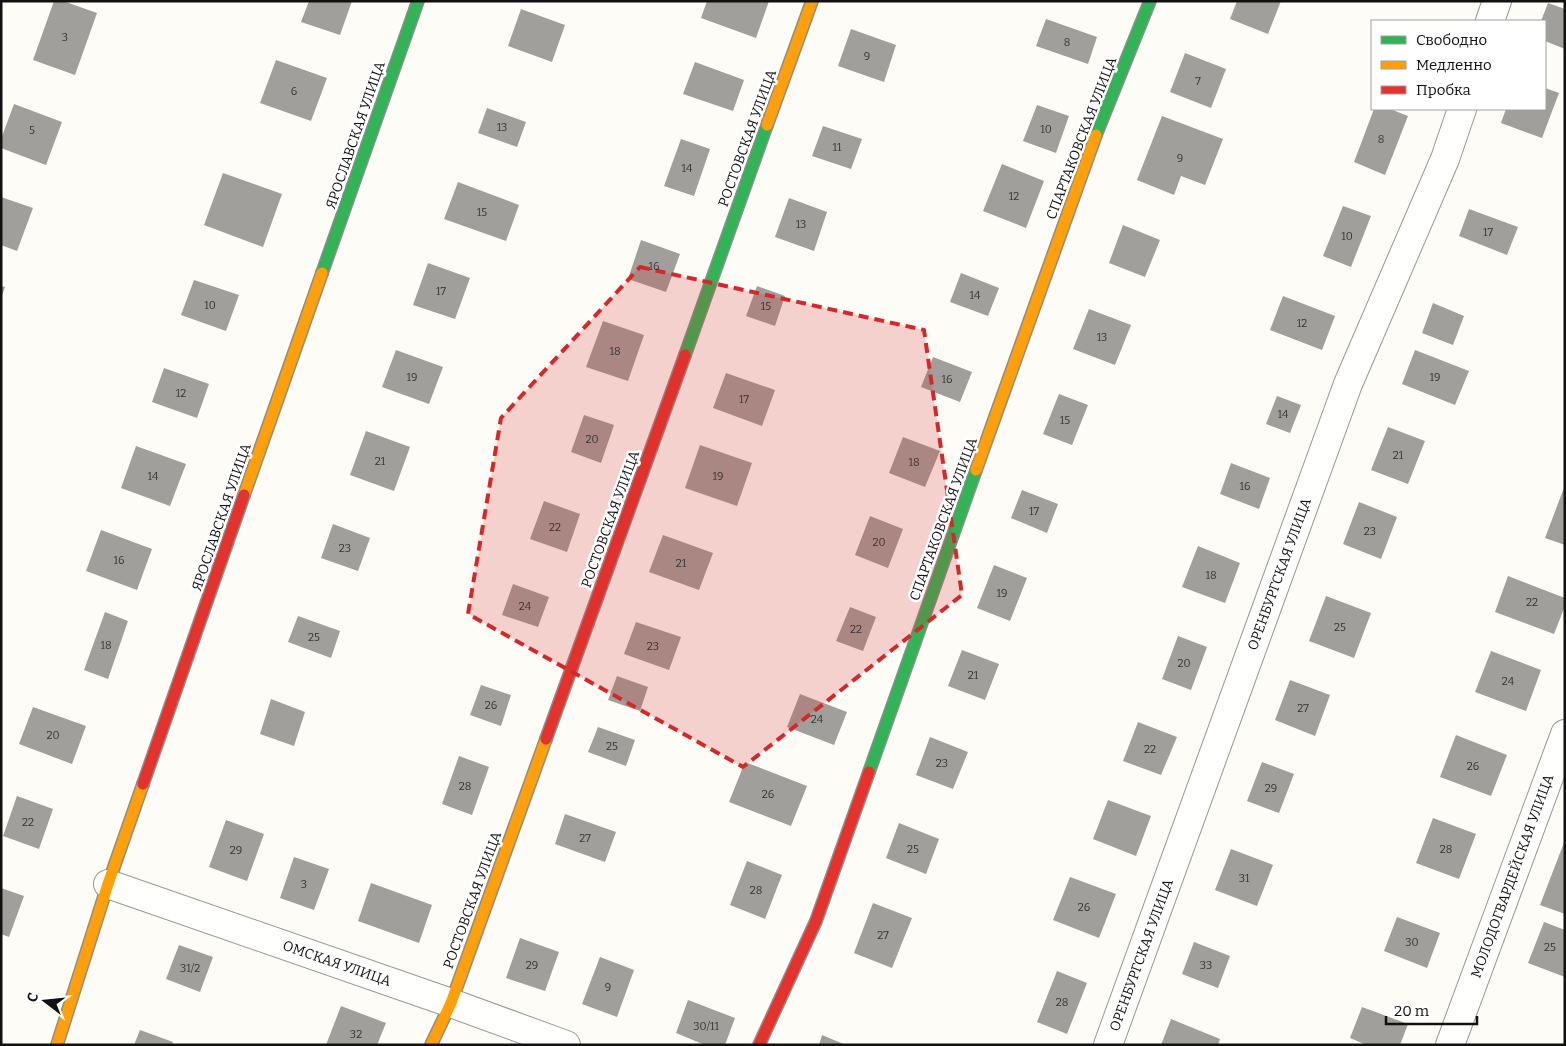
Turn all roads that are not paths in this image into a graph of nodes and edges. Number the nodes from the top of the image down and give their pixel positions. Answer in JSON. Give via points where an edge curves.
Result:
{"nodes":[{"id":1,"x":418,"y":1,"type":"edge"},
{"id":2,"x":812,"y":1,"type":"edge"},
{"id":3,"x":1150,"y":1,"type":"edge"},
{"id":4,"x":1497,"y":1,"type":"edge"},
{"id":5,"x":1490,"y":20,"type":"edge"},
{"id":6,"x":1462,"y":110,"type":"edge"},
{"id":7,"x":1565,"y":734,"type":"edge"},
{"id":8,"x":108,"y":884,"type":"junction"},
{"id":9,"x":451,"y":1003,"type":"junction"},
{"id":10,"x":57,"y":1045,"type":"edge"},
{"id":11,"x":432,"y":1045,"type":"edge"},
{"id":12,"x":566,"y":1045,"type":"edge"},
{"id":13,"x":759,"y":1045,"type":"edge"},
{"id":14,"x":1108,"y":1045,"type":"edge"},
{"id":15,"x":1450,"y":1045,"type":"edge"}],
"edges":[{"from":1,"to":8,"type":"street","name":"ЯРОСЛАВСКАЯ УЛИЦА"},
{"from":2,"to":9,"type":"street","name":"РОСТОВСКАЯ УЛИЦА"},
{"from":3,"to":13,"type":"street","name":"СПАРТАКОВСКАЯ УЛИЦА","via":[[1088,155],[816,921]]},
{"from":4,"to":5,"type":"street"},
{"from":6,"to":14,"type":"street","name":"ОРЕНБУРГСКАЯ УЛИЦА","via":[[1445,159],[1348,384]]},
{"from":7,"to":15,"type":"street","name":"МОЛОДОГВАРДЕЙСКАЯ УЛИЦА"},
{"from":8,"to":9,"type":"street","name":"ОМСКАЯ УЛИЦА"},
{"from":8,"to":10,"type":"street","name":"ЯРОСЛАВСКАЯ УЛИЦА"},
{"from":9,"to":11,"type":"street","name":"РОСТОВСКАЯ УЛИЦА"},
{"from":9,"to":12,"type":"street","name":"ОМСКАЯ УЛИЦА"}]}
